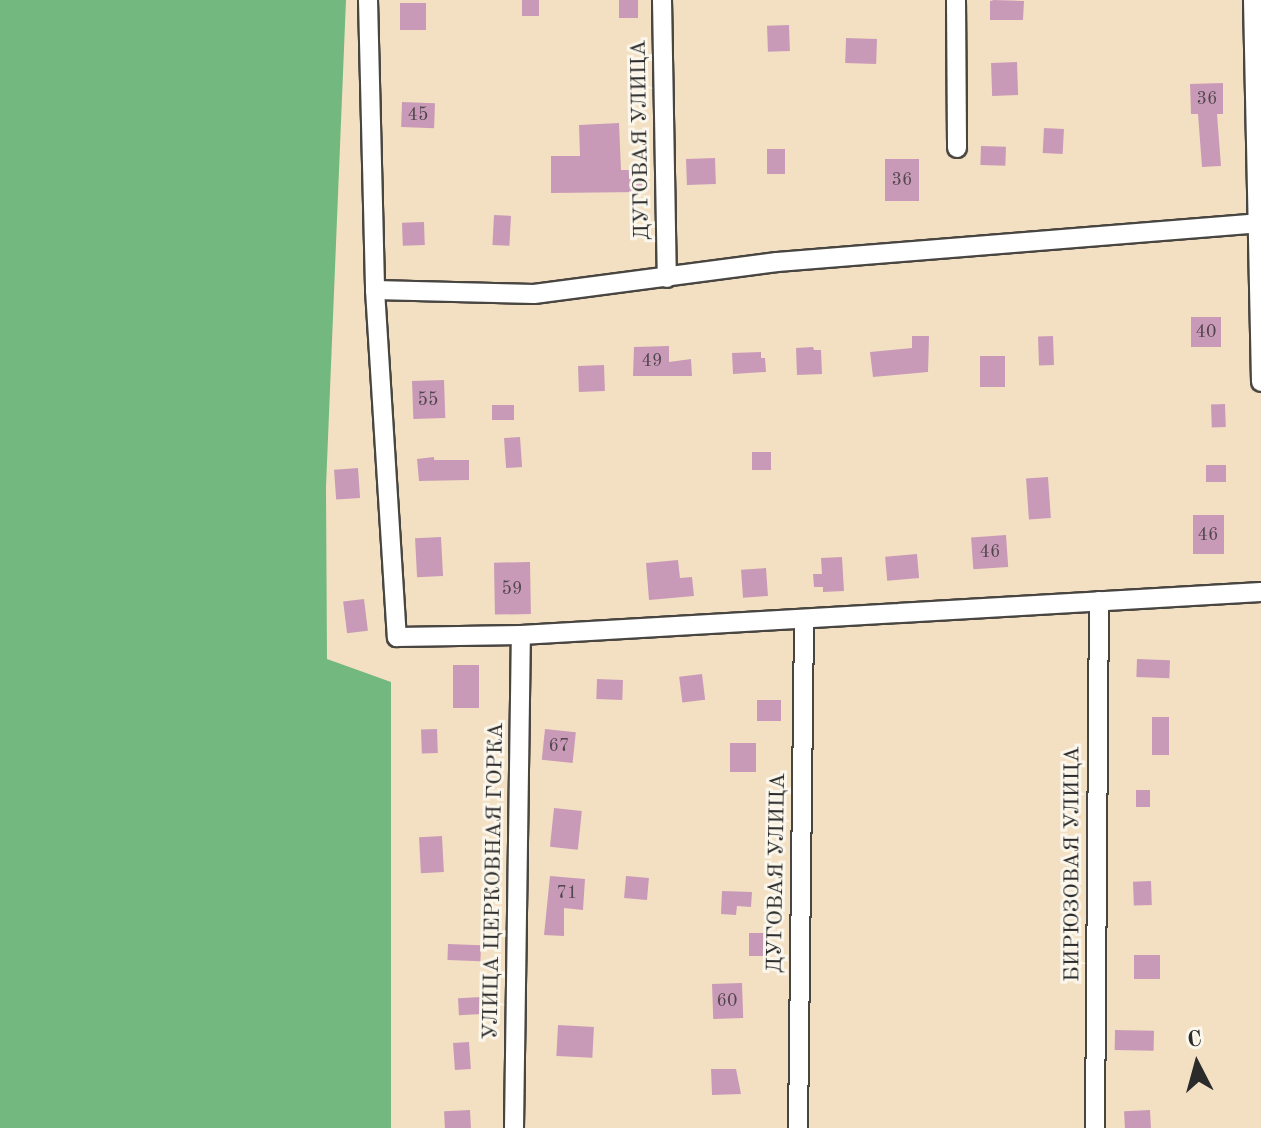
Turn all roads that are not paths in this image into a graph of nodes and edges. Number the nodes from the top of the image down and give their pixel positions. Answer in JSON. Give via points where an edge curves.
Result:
{"nodes":[{"id":1,"x":368,"y":0,"type":"edge"},
{"id":2,"x":662,"y":0,"type":"edge"},
{"id":3,"x":956,"y":0,"type":"edge"},
{"id":4,"x":1253,"y":0,"type":"edge"},
{"id":5,"x":957,"y":148,"type":"dead end"},
{"id":6,"x":1258,"y":224,"type":"edge"},
{"id":7,"x":667,"y":278,"type":"junction"},
{"id":8,"x":375,"y":290,"type":"junction"},
{"id":9,"x":1261,"y":382,"type":"edge"},
{"id":10,"x":1261,"y":592,"type":"edge"},
{"id":11,"x":1099,"y":601,"type":"junction"},
{"id":12,"x":804,"y":619,"type":"junction"},
{"id":13,"x":521,"y":635,"type":"junction"},
{"id":14,"x":514,"y":1128,"type":"edge"},
{"id":15,"x":798,"y":1128,"type":"edge"},
{"id":16,"x":1095,"y":1128,"type":"edge"}],
"edges":[{"from":1,"to":8,"type":"street"},
{"from":2,"to":7,"type":"street","name":"ДУГОВАЯ УЛИЦА"},
{"from":3,"to":5,"type":"street"},
{"from":4,"to":6,"type":"street"},
{"from":6,"to":7,"type":"street","via":[[777,262]]},
{"from":6,"to":9,"type":"street"},
{"from":7,"to":8,"type":"street","via":[[534,294]]},
{"from":8,"to":13,"type":"street","via":[[397,637]]},
{"from":10,"to":11,"type":"street"},
{"from":11,"to":12,"type":"street"},
{"from":11,"to":16,"type":"street","name":"БИРЮЗОВАЯ УЛИЦА"},
{"from":12,"to":13,"type":"street"},
{"from":12,"to":15,"type":"street","name":"ДУГОВАЯ УЛИЦА"},
{"from":13,"to":14,"type":"street","name":"УЛИЦА ЦЕРКОВНАЯ ГОРКА"}]}
